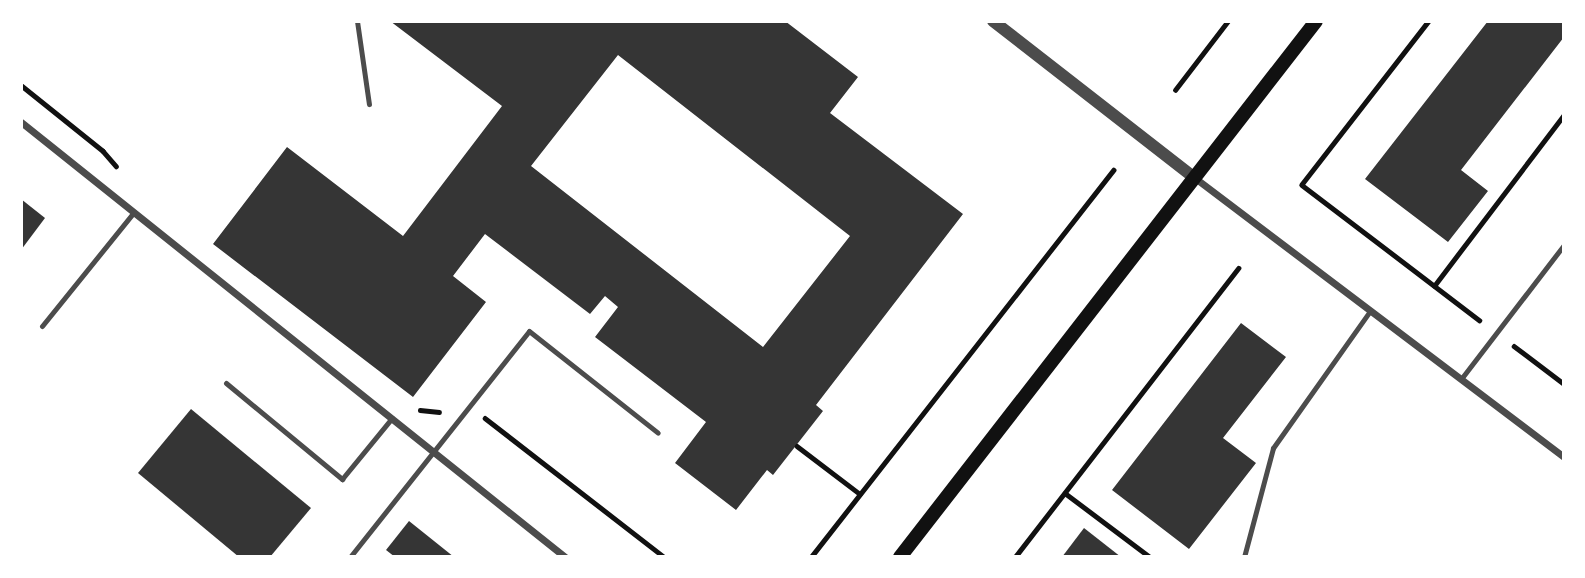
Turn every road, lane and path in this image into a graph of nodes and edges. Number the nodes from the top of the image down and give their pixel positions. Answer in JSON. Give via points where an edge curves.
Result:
{"nodes":[{"id":1,"x":357,"y":21,"type":"edge"},
{"id":2,"x":993,"y":21,"type":"edge"},
{"id":3,"x":1228,"y":21,"type":"edge"},
{"id":4,"x":1316,"y":21,"type":"edge"},
{"id":5,"x":1429,"y":21,"type":"edge"},
{"id":6,"x":21,"y":85,"type":"edge"},
{"id":7,"x":1175,"y":90,"type":"dead end"},
{"id":8,"x":369,"y":104,"type":"dead end"},
{"id":9,"x":1564,"y":115,"type":"edge"},
{"id":10,"x":21,"y":122,"type":"edge"},
{"id":11,"x":119,"y":170,"type":"dead end"},
{"id":12,"x":1113,"y":170,"type":"dead end"},
{"id":13,"x":1195,"y":178,"type":"junction"},
{"id":14,"x":134,"y":212,"type":"junction"},
{"id":15,"x":1564,"y":245,"type":"edge"},
{"id":16,"x":1238,"y":268,"type":"dead end"},
{"id":17,"x":1434,"y":286,"type":"junction"},
{"id":18,"x":1370,"y":312,"type":"junction"},
{"id":19,"x":42,"y":326,"type":"dead end"},
{"id":20,"x":1496,"y":333,"type":"junction"},
{"id":21,"x":1461,"y":379,"type":"junction"},
{"id":22,"x":226,"y":383,"type":"dead end"},
{"id":23,"x":1564,"y":384,"type":"edge"},
{"id":24,"x":416,"y":410,"type":"dead end"},
{"id":25,"x":443,"y":412,"type":"dead end"},
{"id":26,"x":482,"y":415,"type":"dead end"},
{"id":27,"x":391,"y":418,"type":"junction"},
{"id":28,"x":657,"y":433,"type":"dead end"},
{"id":29,"x":797,"y":446,"type":"dead end"},
{"id":30,"x":432,"y":451,"type":"junction"},
{"id":31,"x":1564,"y":457,"type":"edge"},
{"id":32,"x":1065,"y":493,"type":"junction"},
{"id":33,"x":860,"y":494,"type":"junction"},
{"id":34,"x":350,"y":557,"type":"edge"},
{"id":35,"x":565,"y":557,"type":"edge"},
{"id":36,"x":664,"y":557,"type":"edge"},
{"id":37,"x":811,"y":557,"type":"edge"},
{"id":38,"x":900,"y":557,"type":"edge"},
{"id":39,"x":1015,"y":557,"type":"edge"},
{"id":40,"x":1150,"y":557,"type":"edge"},
{"id":41,"x":1244,"y":557,"type":"edge"}],
"edges":[{"from":1,"to":8,"type":"lane"},
{"from":2,"to":13,"type":"street"},
{"from":3,"to":7,"type":"path"},
{"from":4,"to":13,"type":"main road"},
{"from":5,"to":17,"type":"path","via":[[1302,185]]},
{"from":6,"to":11,"type":"path","via":[[103,151]]},
{"from":9,"to":17,"type":"path"},
{"from":10,"to":14,"type":"street"},
{"from":12,"to":33,"type":"path"},
{"from":13,"to":18,"type":"street"},
{"from":13,"to":38,"type":"main road"},
{"from":14,"to":19,"type":"lane"},
{"from":14,"to":27,"type":"street"},
{"from":15,"to":20,"type":"lane"},
{"from":16,"to":32,"type":"path"},
{"from":17,"to":20,"type":"path"},
{"from":18,"to":21,"type":"street"},
{"from":18,"to":41,"type":"lane","via":[[1273,448]]},
{"from":20,"to":21,"type":"lane"},
{"from":20,"to":23,"type":"path"},
{"from":21,"to":31,"type":"street"},
{"from":22,"to":27,"type":"lane","via":[[342,479]]},
{"from":24,"to":25,"type":"path"},
{"from":26,"to":36,"type":"path"},
{"from":27,"to":30,"type":"street"},
{"from":28,"to":30,"type":"lane","via":[[529,331]]},
{"from":29,"to":33,"type":"path"},
{"from":30,"to":34,"type":"lane"},
{"from":30,"to":35,"type":"street"},
{"from":32,"to":39,"type":"path"},
{"from":32,"to":40,"type":"path"},
{"from":33,"to":37,"type":"path"}]}
